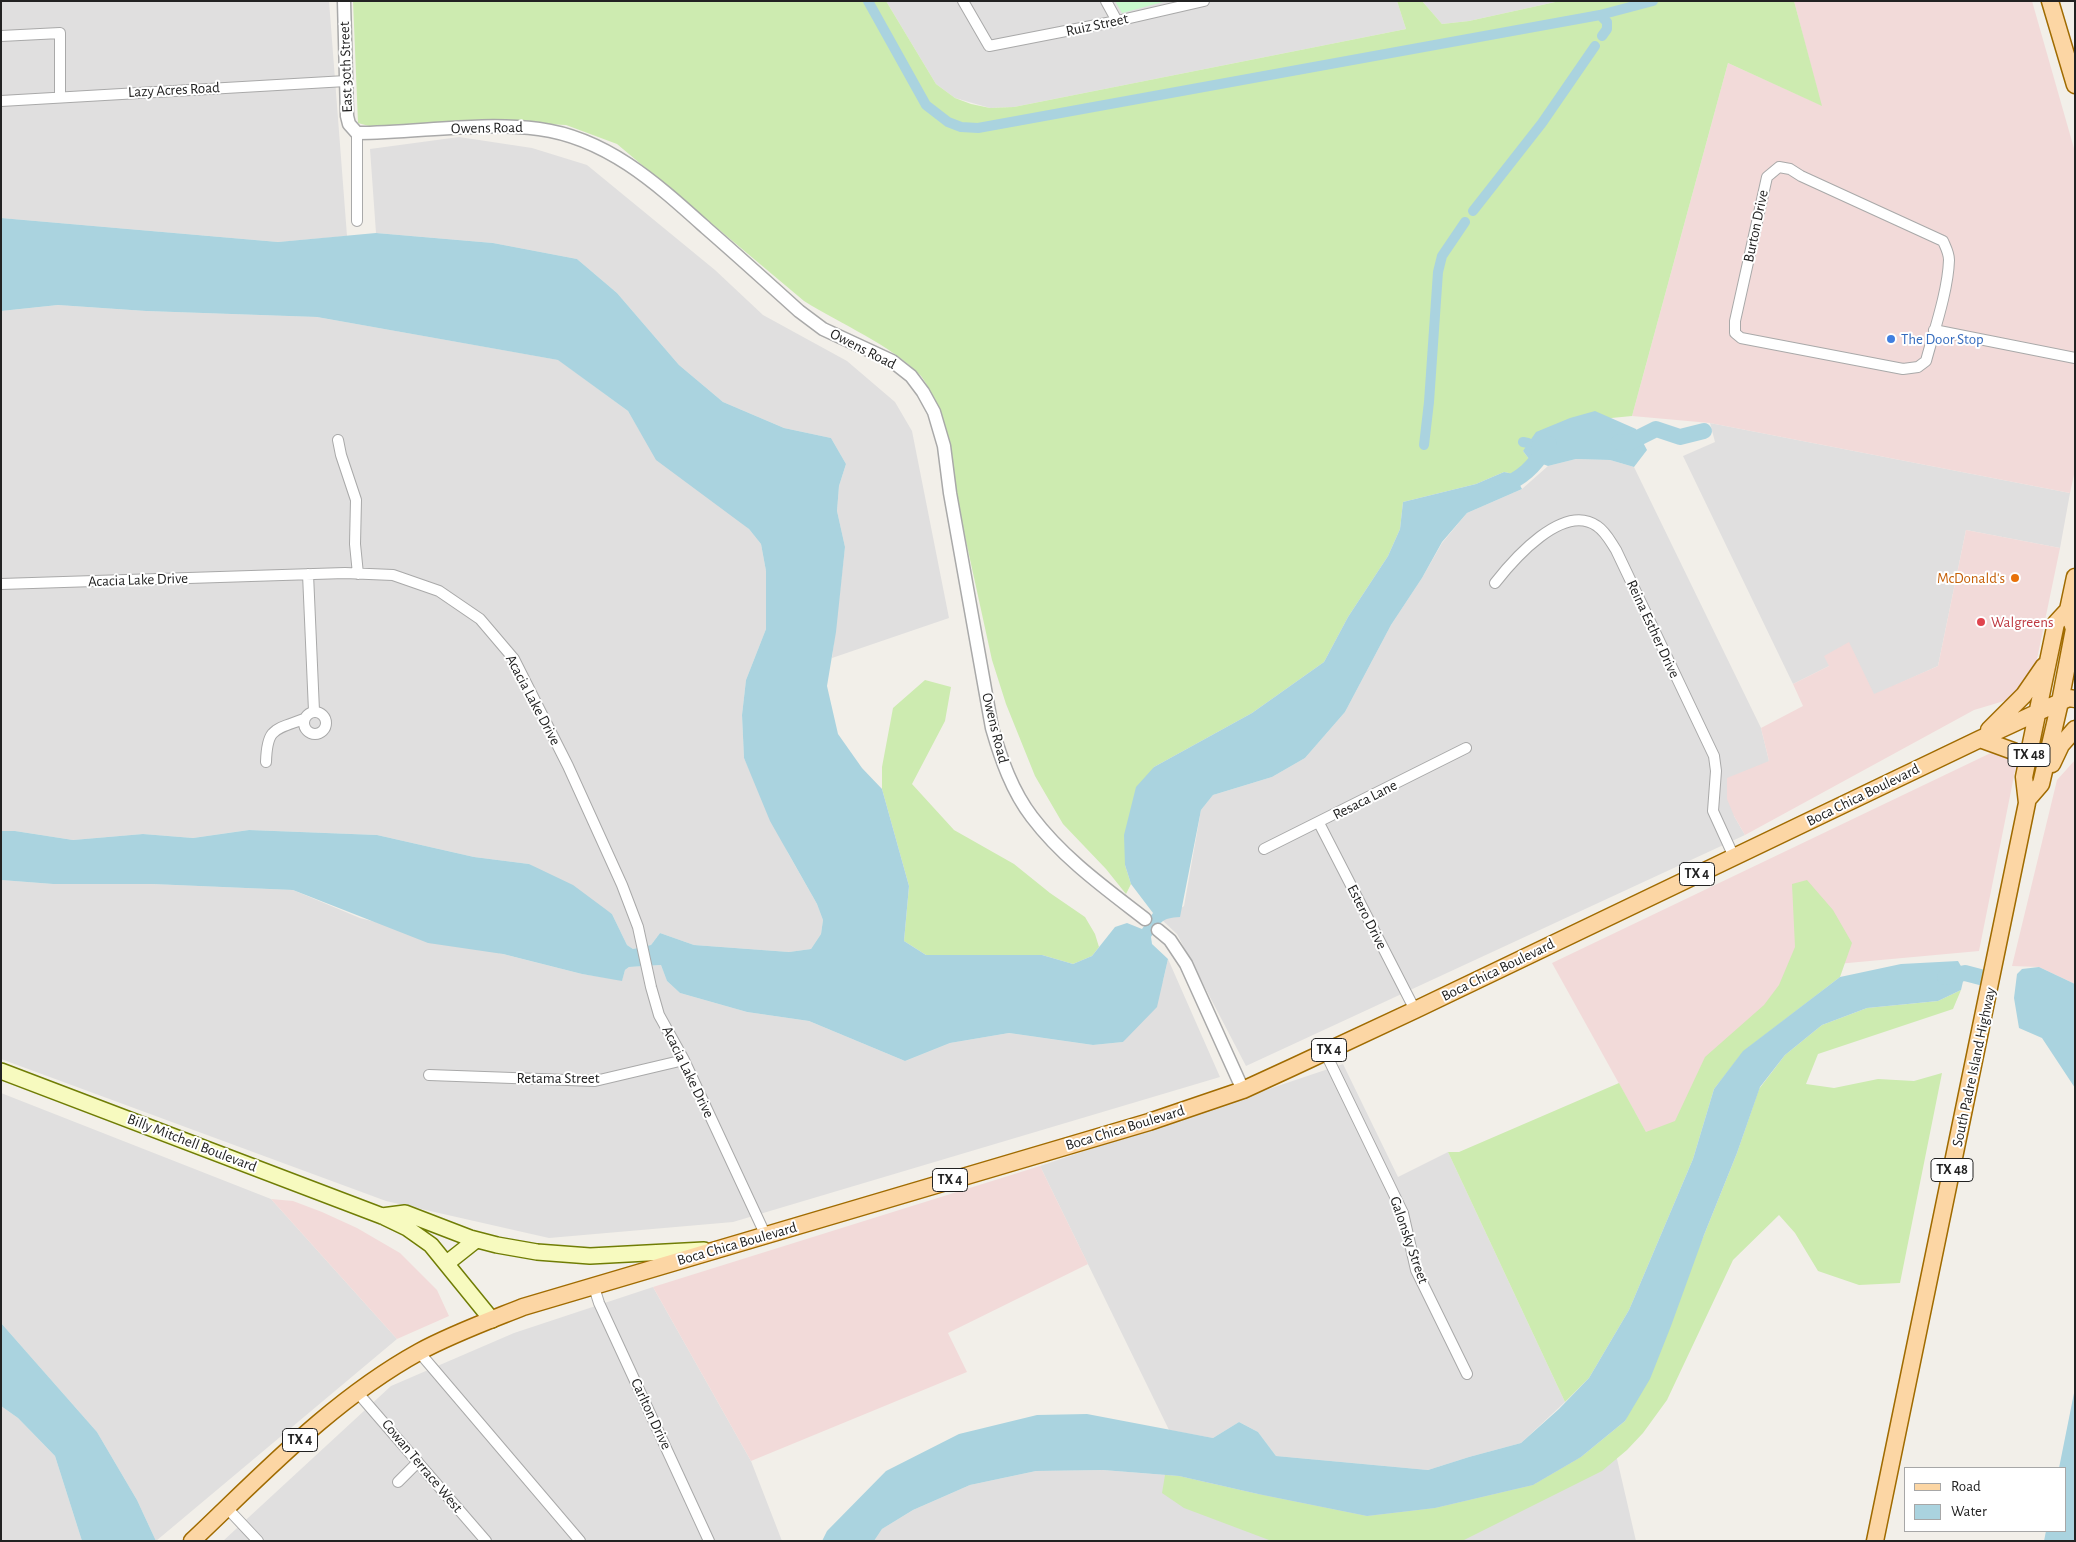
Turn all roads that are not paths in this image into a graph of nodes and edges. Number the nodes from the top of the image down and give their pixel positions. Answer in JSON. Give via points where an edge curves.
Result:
{"nodes":[{"id":1,"x":344,"y":1,"type":"edge"},
{"id":2,"x":963,"y":1,"type":"edge"},
{"id":3,"x":1106,"y":1,"type":"edge"},
{"id":4,"x":1204,"y":1,"type":"edge"},
{"id":5,"x":2050,"y":1,"type":"edge"},
{"id":6,"x":1173,"y":4,"type":"edge"},
{"id":7,"x":1117,"y":21,"type":"junction"},
{"id":8,"x":1,"y":36,"type":"edge"},
{"id":9,"x":346,"y":81,"type":"junction"},
{"id":10,"x":2074,"y":81,"type":"edge"},
{"id":11,"x":60,"y":97,"type":"junction"},
{"id":12,"x":1,"y":101,"type":"edge"},
{"id":13,"x":357,"y":133,"type":"junction"},
{"id":14,"x":358,"y":221,"type":"dead end"},
{"id":15,"x":1934,"y":330,"type":"junction"},
{"id":16,"x":2075,"y":358,"type":"edge"},
{"id":17,"x":338,"y":440,"type":"dead end"},
{"id":18,"x":308,"y":574,"type":"junction"},
{"id":19,"x":358,"y":574,"type":"junction"},
{"id":20,"x":2075,"y":577,"type":"edge"},
{"id":21,"x":1495,"y":583,"type":"dead end"},
{"id":22,"x":1,"y":584,"type":"edge"},
{"id":23,"x":2068,"y":610,"type":"junction"},
{"id":24,"x":2072,"y":651,"type":"edge"},
{"id":25,"x":2050,"y":656,"type":"junction"},
{"id":26,"x":2070,"y":697,"type":"edge"},
{"id":27,"x":314,"y":711,"type":"junction"},
{"id":28,"x":2038,"y":712,"type":"junction"},
{"id":29,"x":304,"y":719,"type":"junction"},
{"id":30,"x":2075,"y":729,"type":"edge"},
{"id":31,"x":1980,"y":739,"type":"junction"},
{"id":32,"x":1466,"y":748,"type":"dead end"},
{"id":33,"x":266,"y":762,"type":"dead end"},
{"id":34,"x":2027,"y":764,"type":"junction"},
{"id":35,"x":2042,"y":784,"type":"junction"},
{"id":36,"x":2028,"y":799,"type":"junction"},
{"id":37,"x":1319,"y":823,"type":"junction"},
{"id":38,"x":1264,"y":850,"type":"dead end"},
{"id":39,"x":1734,"y":857,"type":"junction"},
{"id":40,"x":1145,"y":919,"type":"dead end"},
{"id":41,"x":1158,"y":930,"type":"dead end"},
{"id":42,"x":1415,"y":1010,"type":"junction"},
{"id":43,"x":1325,"y":1052,"type":"junction"},
{"id":44,"x":684,"y":1060,"type":"junction"},
{"id":45,"x":1,"y":1071,"type":"edge"},
{"id":46,"x":429,"y":1075,"type":"dead end"},
{"id":47,"x":1243,"y":1090,"type":"junction"},
{"id":48,"x":382,"y":1216,"type":"junction"},
{"id":49,"x":766,"y":1236,"type":"junction"},
{"id":50,"x":476,"y":1240,"type":"junction"},
{"id":51,"x":717,"y":1250,"type":"junction"},
{"id":52,"x":446,"y":1263,"type":"junction"},
{"id":53,"x":594,"y":1287,"type":"junction"},
{"id":54,"x":492,"y":1320,"type":"junction"},
{"id":55,"x":418,"y":1352,"type":"junction"},
{"id":56,"x":1467,"y":1374,"type":"dead end"},
{"id":57,"x":357,"y":1392,"type":"junction"},
{"id":58,"x":418,"y":1462,"type":"junction"},
{"id":59,"x":398,"y":1482,"type":"dead end"},
{"id":60,"x":227,"y":1508,"type":"junction"},
{"id":61,"x":192,"y":1541,"type":"edge"},
{"id":62,"x":258,"y":1541,"type":"edge"},
{"id":63,"x":486,"y":1541,"type":"edge"},
{"id":64,"x":580,"y":1541,"type":"edge"},
{"id":65,"x":709,"y":1541,"type":"edge"},
{"id":66,"x":1874,"y":1541,"type":"edge"}],
"edges":[{"from":1,"to":9,"type":"street","name":"East 30th Street"},
{"from":2,"to":7,"type":"street","name":"Ruiz Street","via":[[990,46]]},
{"from":3,"to":7,"type":"street"},
{"from":4,"to":6,"type":"street","name":"Ruiz Street"},
{"from":5,"to":10,"type":"main road"},
{"from":6,"to":7,"type":"street","name":"Ruiz Street"},
{"from":8,"to":11,"type":"street","via":[[60,32]]},
{"from":9,"to":11,"type":"street","name":"Lazy Acres Road"},
{"from":9,"to":13,"type":"street","name":"East 30th Street","via":[[347,116]]},
{"from":11,"to":12,"type":"street","name":"Lazy Acres Road"},
{"from":13,"to":14,"type":"street","name":"East 30th Street"},
{"from":13,"to":40,"type":"street","name":"Owens Road","via":[[504,126],[541,129],[583,140],[610,152],[664,190],[822,328],[892,361],[911,376],[934,412],[944,446],[992,728],[1002,763],[1032,817],[1060,849]]},
{"from":15,"to":15,"type":"street","name":"Burton Drive","via":[[1949,261],[1943,241],[1790,169],[1779,167],[1767,177],[1735,333],[1741,338],[1910,370],[1926,361]]},
{"from":15,"to":16,"type":"street"},
{"from":17,"to":19,"type":"street","via":[[356,500]]},
{"from":18,"to":19,"type":"street","name":"Acacia Lake Drive"},
{"from":18,"to":22,"type":"street","name":"Acacia Lake Drive"},
{"from":18,"to":27,"type":"street"},
{"from":19,"to":44,"type":"street","name":"Acacia Lake Drive","via":[[393,576],[440,591],[480,620],[514,659],[568,766],[622,885],[638,927],[659,1015]]},
{"from":20,"to":23,"type":"main road","number":"TX 4"},
{"from":21,"to":39,"type":"street","name":"Reina Esther Drive","via":[[1530,544],[1568,522],[1582,520],[1595,524],[1606,533],[1714,756],[1713,811]]},
{"from":23,"to":24,"type":"main road","number":"TX 4","via":[[2074,629]]},
{"from":23,"to":25,"type":"main road","number":"TX 4","via":[[2056,623]]},
{"from":24,"to":26,"type":"main road","number":"TX 4"},
{"from":25,"to":28,"type":"main road","name":"South Padre Island Highway"},
{"from":25,"to":31,"type":"main road","number":"TX 4","via":[[2024,696]]},
{"from":26,"to":28,"type":"main road","name":"Boca Chica Boulevard","number":"TX 4"},
{"from":26,"to":35,"type":"main road"},
{"from":27,"to":29,"type":"street"},
{"from":27,"to":29,"type":"street","via":[[326,718],[324,730],[316,734],[308,732]]},
{"from":28,"to":31,"type":"main road","name":"Boca Chica Boulevard","number":"TX 4"},
{"from":28,"to":34,"type":"main road","name":"South Padre Island Highway","number":"TX 48"},
{"from":29,"to":33,"type":"street","via":[[272,732],[267,743]]},
{"from":30,"to":35,"type":"main road","number":"TX 48","via":[[2061,746]]},
{"from":31,"to":34,"type":"main road","via":[[2013,751]]},
{"from":31,"to":39,"type":"main road","name":"Boca Chica Boulevard","number":"TX 4"},
{"from":32,"to":37,"type":"street","name":"Resaca Lane"},
{"from":34,"to":36,"type":"main road","name":"South Padre Island Highway","number":"TX 48","via":[[2024,777]]},
{"from":35,"to":36,"type":"main road","number":"TX 48"},
{"from":36,"to":66,"type":"main road","name":"South Padre Island Highway","number":"TX 48"},
{"from":37,"to":38,"type":"street","name":"Resaca Lane"},
{"from":37,"to":42,"type":"street","name":"Estero Drive"},
{"from":39,"to":42,"type":"main road","name":"Boca Chica Boulevard","number":"TX 4"},
{"from":41,"to":47,"type":"street","via":[[1170,940],[1186,964]]},
{"from":42,"to":43,"type":"main road","name":"Boca Chica Boulevard","number":"TX 4"},
{"from":43,"to":47,"type":"main road","name":"Boca Chica Boulevard","number":"TX 4"},
{"from":43,"to":56,"type":"street","name":"Galonsky Street","via":[[1402,1213],[1416,1270]]},
{"from":44,"to":46,"type":"street","name":"Retama Street","via":[[594,1081]]},
{"from":44,"to":49,"type":"street","name":"Acacia Lake Drive"},
{"from":45,"to":48,"type":"main road","name":"Billy Mitchell Boulevard"},
{"from":47,"to":49,"type":"main road","name":"Boca Chica Boulevard","number":"TX 4","via":[[1149,1122]]},
{"from":48,"to":50,"type":"main road","name":"Billy Mitchell Boulevard","via":[[406,1213]]},
{"from":48,"to":52,"type":"main road","name":"Billy Mitchell Boulevard","via":[[431,1245]]},
{"from":49,"to":51,"type":"main road","name":"Boca Chica Boulevard","number":"TX 4"},
{"from":50,"to":51,"type":"main road","name":"Billy Mitchell Boulevard","via":[[536,1252],[590,1256]]},
{"from":50,"to":52,"type":"main road"},
{"from":51,"to":53,"type":"main road","name":"Boca Chica Boulevard","number":"TX 4"},
{"from":52,"to":54,"type":"main road","name":"Billy Mitchell Boulevard"},
{"from":53,"to":54,"type":"main road","name":"Boca Chica Boulevard","number":"TX 4","via":[[523,1307]]},
{"from":53,"to":65,"type":"street","name":"Carlton Drive"},
{"from":54,"to":55,"type":"main road","name":"Boca Chica Boulevard","number":"TX 4"},
{"from":55,"to":57,"type":"main road","name":"Boca Chica Boulevard","number":"TX 4"},
{"from":55,"to":64,"type":"street"},
{"from":57,"to":58,"type":"street","name":"Cowan Terrace West"},
{"from":57,"to":60,"type":"main road","name":"Boca Chica Boulevard","number":"TX 4","via":[[331,1411]]},
{"from":58,"to":59,"type":"street"},
{"from":58,"to":63,"type":"street","name":"Cowan Terrace West"},
{"from":60,"to":61,"type":"main road","name":"Boca Chica Boulevard","number":"TX 4"},
{"from":60,"to":62,"type":"street"}]}
